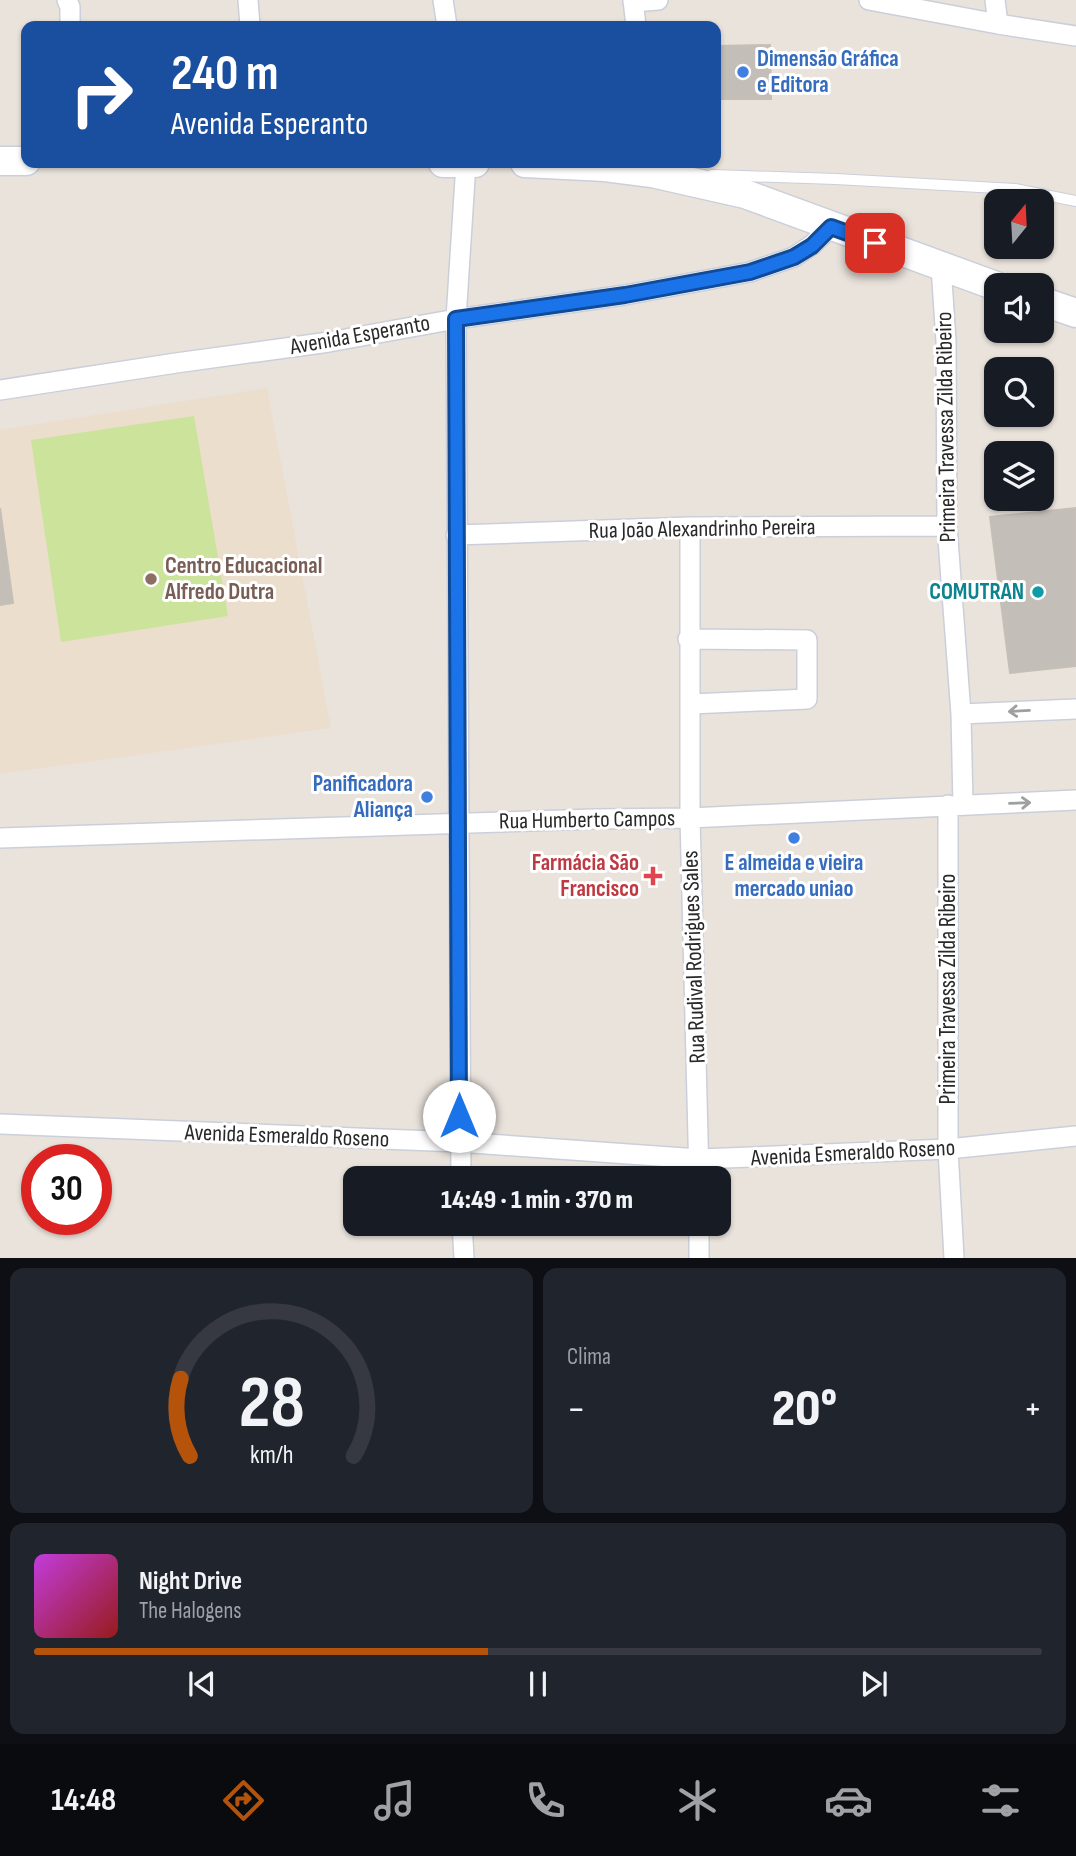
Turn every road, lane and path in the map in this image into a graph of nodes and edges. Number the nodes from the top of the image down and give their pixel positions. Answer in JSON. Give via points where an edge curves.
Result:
{"nodes":[{"id":1,"x":67,"y":0,"type":"edge"},
{"id":2,"x":248,"y":0,"type":"edge"},
{"id":3,"x":443,"y":0,"type":"edge"},
{"id":4,"x":658,"y":0,"type":"edge"},
{"id":5,"x":869,"y":0,"type":"edge"},
{"id":6,"x":995,"y":0,"type":"edge"},
{"id":7,"x":633,"y":1,"type":"edge"},
{"id":8,"x":71,"y":21,"type":"edge"},
{"id":9,"x":250,"y":21,"type":"edge"},
{"id":10,"x":446,"y":21,"type":"edge"},
{"id":11,"x":635,"y":21,"type":"edge"},
{"id":12,"x":998,"y":24,"type":"junction"},
{"id":13,"x":1076,"y":36,"type":"edge"},
{"id":14,"x":0,"y":161,"type":"edge"},
{"id":15,"x":21,"y":161,"type":"edge"},
{"id":16,"x":466,"y":168,"type":"edge"},
{"id":17,"x":651,"y":168,"type":"edge"},
{"id":18,"x":1076,"y":201,"type":"edge"},
{"id":19,"x":831,"y":227,"type":"junction"},
{"id":20,"x":941,"y":266,"type":"junction"},
{"id":21,"x":984,"y":282,"type":"edge"},
{"id":22,"x":1054,"y":305,"type":"edge"},
{"id":23,"x":1076,"y":313,"type":"edge"},
{"id":24,"x":456,"y":319,"type":"junction"},
{"id":25,"x":0,"y":390,"type":"edge"},
{"id":26,"x":947,"y":526,"type":"junction"},
{"id":27,"x":690,"y":527,"type":"junction"},
{"id":28,"x":456,"y":535,"type":"junction"},
{"id":29,"x":688,"y":639,"type":"junction"},
{"id":30,"x":691,"y":704,"type":"junction"},
{"id":31,"x":1076,"y":709,"type":"edge"},
{"id":32,"x":961,"y":714,"type":"junction"},
{"id":33,"x":1076,"y":800,"type":"edge"},
{"id":34,"x":956,"y":805,"type":"junction"},
{"id":35,"x":690,"y":818,"type":"junction"},
{"id":36,"x":458,"y":824,"type":"junction"},
{"id":37,"x":0,"y":838,"type":"edge"},
{"id":38,"x":0,"y":1124,"type":"edge"},
{"id":39,"x":1076,"y":1136,"type":"edge"},
{"id":40,"x":459,"y":1142,"type":"junction"},
{"id":41,"x":948,"y":1149,"type":"junction"},
{"id":42,"x":460,"y":1166,"type":"edge"},
{"id":43,"x":672,"y":1166,"type":"edge"},
{"id":44,"x":699,"y":1166,"type":"edge"},
{"id":45,"x":731,"y":1166,"type":"edge"},
{"id":46,"x":463,"y":1236,"type":"edge"},
{"id":47,"x":699,"y":1236,"type":"edge"},
{"id":48,"x":464,"y":1258,"type":"edge"},
{"id":49,"x":699,"y":1258,"type":"edge"},
{"id":50,"x":954,"y":1258,"type":"edge"}],
"edges":[{"from":1,"to":8,"type":"street"},
{"from":2,"to":9,"type":"street"},
{"from":3,"to":10,"type":"street"},
{"from":4,"to":7,"type":"street"},
{"from":5,"to":12,"type":"street"},
{"from":6,"to":12,"type":"street"},
{"from":7,"to":11,"type":"street"},
{"from":12,"to":13,"type":"street"},
{"from":14,"to":15,"type":"main road"},
{"from":16,"to":24,"type":"street"},
{"from":17,"to":18,"type":"lane","via":[[1015,189]]},
{"from":17,"to":19,"type":"main road","via":[[745,194]]},
{"from":19,"to":20,"type":"main road"},
{"from":19,"to":24,"type":"street","name":"Avenida Esperanto","via":[[794,257],[750,272]]},
{"from":20,"to":21,"type":"main road"},
{"from":20,"to":26,"type":"street","name":"Primeira Travessa Zilda Ribeiro"},
{"from":22,"to":23,"type":"main road"},
{"from":24,"to":25,"type":"street","name":"Avenida Esperanto"},
{"from":24,"to":28,"type":"street"},
{"from":26,"to":27,"type":"street","name":"Rua João Alexandrinho Pereira"},
{"from":26,"to":32,"type":"street","name":"Primeira Travessa Zilda Ribeiro"},
{"from":27,"to":28,"type":"street","name":"Rua João Alexandrinho Pereira"},
{"from":27,"to":29,"type":"street","name":"Rua Rudival Rodrigues Sales"},
{"from":28,"to":36,"type":"street"},
{"from":29,"to":30,"type":"street","name":"Rua Rudival Rodrigues Sales"},
{"from":29,"to":30,"type":"street","via":[[807,640],[807,699]]},
{"from":30,"to":35,"type":"street","name":"Rua Rudival Rodrigues Sales"},
{"from":31,"to":32,"type":"street","one_way":true},
{"from":32,"to":34,"type":"street","name":"Primeira Travessa Zilda Ribeiro"},
{"from":34,"to":33,"type":"street","name":"Rua Humberto Campos","one_way":true},
{"from":34,"to":35,"type":"street","name":"Rua Humberto Campos"},
{"from":34,"to":41,"type":"street","name":"Primeira Travessa Zilda Ribeiro"},
{"from":35,"to":36,"type":"street","name":"Rua Humberto Campos"},
{"from":35,"to":44,"type":"street","name":"Rua Rudival Rodrigues Sales"},
{"from":36,"to":37,"type":"street","name":"Rua Humberto Campos"},
{"from":36,"to":40,"type":"street"},
{"from":38,"to":40,"type":"street","name":"Avenida Esmeraldo Roseno"},
{"from":39,"to":41,"type":"street","name":"Avenida Esmeraldo Roseno"},
{"from":40,"to":42,"type":"street"},
{"from":40,"to":43,"type":"street","name":"Avenida Esmeraldo Roseno"},
{"from":41,"to":45,"type":"street","name":"Avenida Esmeraldo Roseno"},
{"from":41,"to":50,"type":"street","name":"Primeira Travessa Zilda Ribeiro"},
{"from":46,"to":48,"type":"street"},
{"from":47,"to":49,"type":"street"}]}
